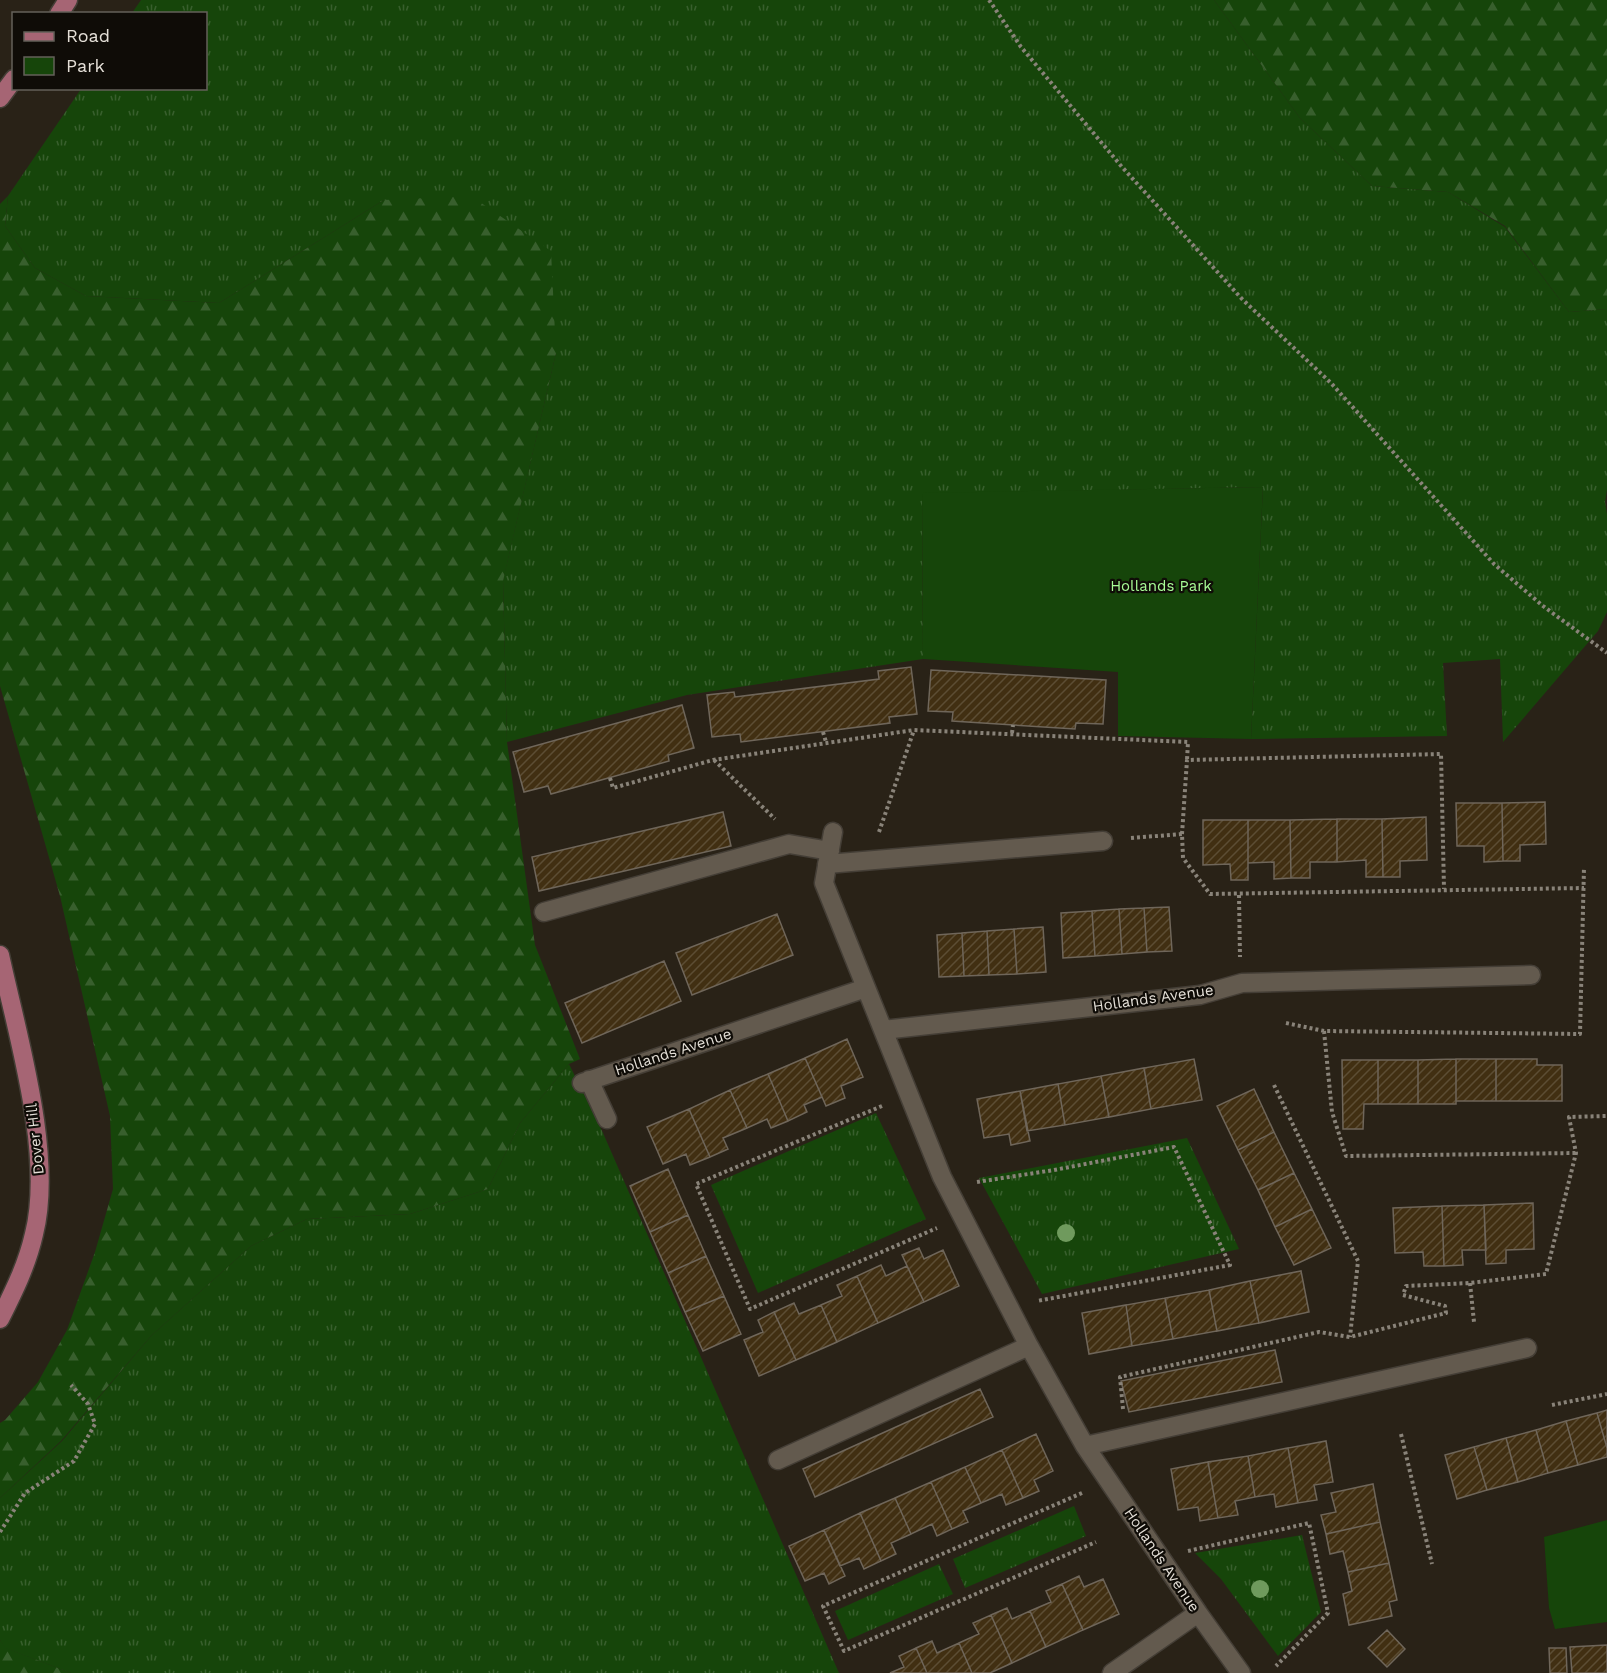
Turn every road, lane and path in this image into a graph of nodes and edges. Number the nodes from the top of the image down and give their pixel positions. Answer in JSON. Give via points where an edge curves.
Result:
{"nodes":[{"id":1,"x":989,"y":0,"type":"edge"},
{"id":2,"x":12,"y":82,"type":"edge"},
{"id":3,"x":0,"y":98,"type":"edge"},
{"id":4,"x":1607,"y":653,"type":"edge"},
{"id":5,"x":1013,"y":725,"type":"dead end"},
{"id":6,"x":914,"y":730,"type":"junction"},
{"id":7,"x":823,"y":732,"type":"dead end"},
{"id":8,"x":1012,"y":733,"type":"junction"},
{"id":9,"x":826,"y":742,"type":"junction"},
{"id":10,"x":713,"y":760,"type":"junction"},
{"id":11,"x":1187,"y":760,"type":"junction"},
{"id":12,"x":610,"y":778,"type":"dead end"},
{"id":13,"x":778,"y":822,"type":"dead end"},
{"id":14,"x":880,"y":828,"type":"dead end"},
{"id":15,"x":833,"y":832,"type":"dead end"},
{"id":16,"x":1182,"y":834,"type":"junction"},
{"id":17,"x":1103,"y":841,"type":"joint"},
{"id":18,"x":829,"y":857,"type":"junction"},
{"id":19,"x":1584,"y":888,"type":"dead end"},
{"id":20,"x":1444,"y":889,"type":"junction"},
{"id":21,"x":1239,"y":895,"type":"junction"},
{"id":22,"x":544,"y":912,"type":"dead end"},
{"id":23,"x":0,"y":954,"type":"edge"},
{"id":24,"x":1240,"y":958,"type":"dead end"},
{"id":25,"x":1531,"y":975,"type":"dead end"},
{"id":26,"x":866,"y":988,"type":"junction"},
{"id":27,"x":883,"y":1030,"type":"junction"},
{"id":28,"x":1324,"y":1031,"type":"dead end"},
{"id":29,"x":1274,"y":1085,"type":"dead end"},
{"id":30,"x":882,"y":1106,"type":"dead end"},
{"id":31,"x":1607,"y":1116,"type":"edge"},
{"id":32,"x":607,"y":1119,"type":"dead end"},
{"id":33,"x":1576,"y":1153,"type":"junction"},
{"id":34,"x":976,"y":1182,"type":"dead end"},
{"id":35,"x":944,"y":1225,"type":"dead end"},
{"id":36,"x":1470,"y":1283,"type":"junction"},
{"id":37,"x":1032,"y":1302,"type":"dead end"},
{"id":38,"x":0,"y":1319,"type":"edge"},
{"id":39,"x":1474,"y":1322,"type":"dead end"},
{"id":40,"x":1350,"y":1336,"type":"junction"},
{"id":41,"x":1029,"y":1346,"type":"junction"},
{"id":42,"x":1527,"y":1348,"type":"dead end"},
{"id":43,"x":71,"y":1385,"type":"dead end"},
{"id":44,"x":1607,"y":1394,"type":"edge"},
{"id":45,"x":1552,"y":1405,"type":"dead end"},
{"id":46,"x":1124,"y":1413,"type":"dead end"},
{"id":47,"x":1401,"y":1434,"type":"dead end"},
{"id":48,"x":1086,"y":1446,"type":"junction"},
{"id":49,"x":778,"y":1460,"type":"dead end"},
{"id":50,"x":1082,"y":1494,"type":"dead end"},
{"id":51,"x":0,"y":1532,"type":"edge"},
{"id":52,"x":1096,"y":1542,"type":"dead end"},
{"id":53,"x":1184,"y":1552,"type":"dead end"},
{"id":54,"x":1432,"y":1564,"type":"dead end"},
{"id":55,"x":1198,"y":1613,"type":"junction"},
{"id":56,"x":1276,"y":1666,"type":"dead end"},
{"id":57,"x":1112,"y":1673,"type":"edge"},
{"id":58,"x":1241,"y":1673,"type":"edge"}],
"edges":[{"from":1,"to":4,"type":"path","via":[[1022,47],[1122,167],[1242,299],[1331,383],[1494,564]]},
{"from":2,"to":3,"type":"main road"},
{"from":5,"to":8,"type":"path"},
{"from":6,"to":8,"type":"path"},
{"from":6,"to":9,"type":"path"},
{"from":6,"to":14,"type":"path"},
{"from":7,"to":9,"type":"path"},
{"from":8,"to":11,"type":"path","via":[[1188,742]]},
{"from":9,"to":10,"type":"path"},
{"from":10,"to":12,"type":"path","via":[[613,788]]},
{"from":10,"to":13,"type":"path"},
{"from":11,"to":16,"type":"path"},
{"from":11,"to":20,"type":"path","via":[[1442,754]]},
{"from":15,"to":18,"type":"street","name":"Hollands Avenue"},
{"from":16,"to":17,"type":"path"},
{"from":16,"to":21,"type":"path","via":[[1183,858],[1210,894]]},
{"from":17,"to":18,"type":"street"},
{"from":18,"to":22,"type":"street","via":[[789,844]]},
{"from":18,"to":26,"type":"street","name":"Hollands Avenue","via":[[824,883]]},
{"from":19,"to":20,"type":"path"},
{"from":20,"to":21,"type":"path"},
{"from":21,"to":24,"type":"path"},
{"from":23,"to":38,"type":"main road","name":"Dover Hill","via":[[33,1107],[40,1193],[35,1232],[23,1274]]},
{"from":25,"to":27,"type":"street","name":"Hollands Avenue","via":[[1242,983],[1200,995]]},
{"from":26,"to":27,"type":"street","name":"Hollands Avenue"},
{"from":26,"to":32,"type":"street","name":"Hollands Avenue","via":[[586,1081]]},
{"from":27,"to":41,"type":"street","name":"Hollands Avenue","via":[[942,1177]]},
{"from":28,"to":33,"type":"path","via":[[1332,1112],[1346,1156]]},
{"from":29,"to":40,"type":"path","via":[[1358,1261]]},
{"from":30,"to":35,"type":"path","via":[[696,1184],[750,1309]]},
{"from":31,"to":33,"type":"path","via":[[1569,1117]]},
{"from":33,"to":36,"type":"path","via":[[1546,1274]]},
{"from":34,"to":37,"type":"path","via":[[1174,1147],[1230,1265]]},
{"from":36,"to":39,"type":"path"},
{"from":36,"to":40,"type":"path","via":[[1406,1286],[1403,1295],[1445,1305],[1446,1313]]},
{"from":40,"to":46,"type":"path","via":[[1319,1332],[1120,1377]]},
{"from":41,"to":48,"type":"street","name":"Hollands Avenue"},
{"from":41,"to":49,"type":"street"},
{"from":42,"to":48,"type":"street"},
{"from":43,"to":51,"type":"path","via":[[88,1404],[94,1424],[74,1461],[25,1493]]},
{"from":44,"to":45,"type":"path"},
{"from":47,"to":54,"type":"path"},
{"from":48,"to":55,"type":"street","name":"Hollands Avenue"},
{"from":50,"to":52,"type":"path","via":[[823,1605],[844,1651]]},
{"from":53,"to":56,"type":"path","via":[[1309,1523],[1328,1613]]},
{"from":55,"to":57,"type":"street"},
{"from":55,"to":58,"type":"street","name":"Hollands Avenue"}]}
